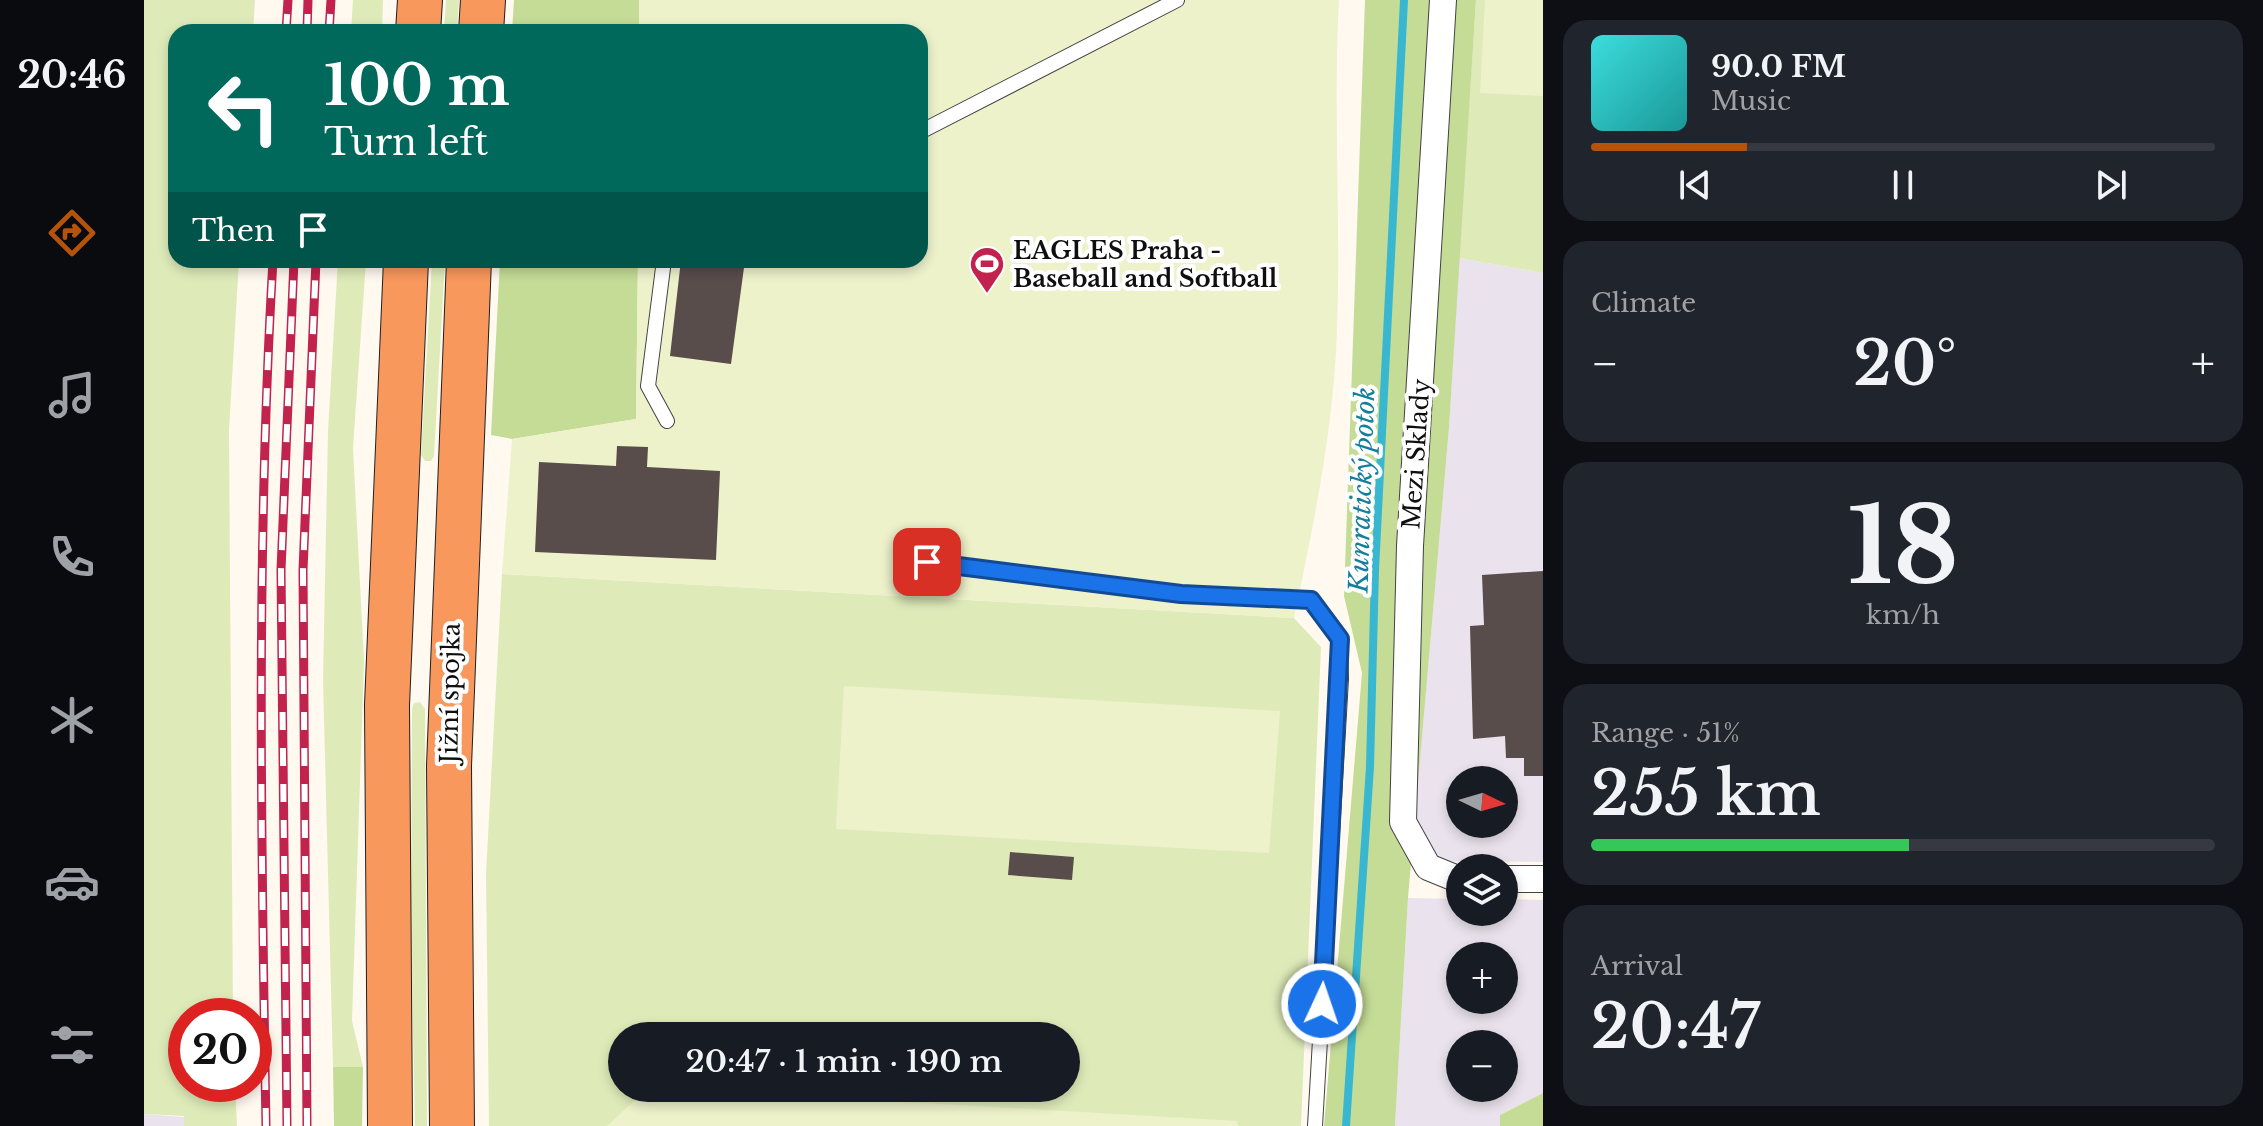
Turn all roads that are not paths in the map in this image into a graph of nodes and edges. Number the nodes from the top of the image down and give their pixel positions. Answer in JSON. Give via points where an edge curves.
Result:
{"nodes":[{"id":1,"x":420,"y":0,"type":"edge"},
{"id":2,"x":483,"y":0,"type":"edge"},
{"id":3,"x":1177,"y":0,"type":"edge"},
{"id":4,"x":1443,"y":0,"type":"edge"},
{"id":5,"x":418,"y":24,"type":"edge"},
{"id":6,"x":482,"y":24,"type":"edge"},
{"id":7,"x":928,"y":128,"type":"edge"},
{"id":8,"x":406,"y":268,"type":"edge"},
{"id":9,"x":469,"y":268,"type":"edge"},
{"id":10,"x":663,"y":268,"type":"edge"},
{"id":11,"x":667,"y":421,"type":"dead end"},
{"id":12,"x":927,"y":562,"type":"dead end"},
{"id":13,"x":1446,"y":874,"type":"edge"},
{"id":14,"x":1518,"y":879,"type":"edge"},
{"id":15,"x":1543,"y":879,"type":"edge"},
{"id":16,"x":390,"y":1126,"type":"edge"},
{"id":17,"x":452,"y":1126,"type":"edge"},
{"id":18,"x":1315,"y":1126,"type":"edge"}],
"edges":[{"from":1,"to":5,"type":"highway"},
{"from":2,"to":6,"type":"highway"},
{"from":3,"to":7,"type":"lane"},
{"from":4,"to":13,"type":"street","name":"Mezi Sklady","via":[[1410,546],[1403,822],[1428,867]]},
{"from":8,"to":16,"type":"highway","via":[[387,705]]},
{"from":9,"to":17,"type":"highway","name":"Jižní spojka","via":[[449,751]]},
{"from":10,"to":11,"type":"lane","via":[[648,386]]},
{"from":12,"to":18,"type":"lane","via":[[1181,594],[1311,600],[1340,639]]},
{"from":14,"to":15,"type":"street"}]}
